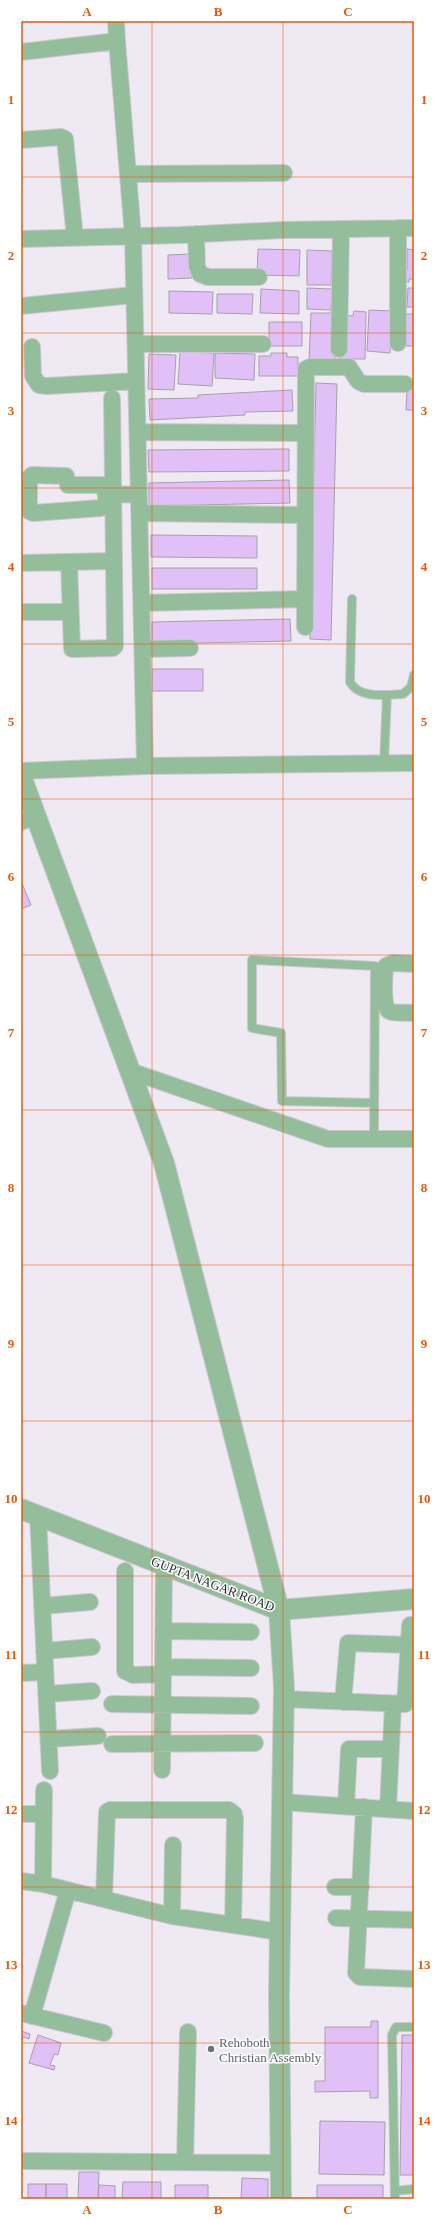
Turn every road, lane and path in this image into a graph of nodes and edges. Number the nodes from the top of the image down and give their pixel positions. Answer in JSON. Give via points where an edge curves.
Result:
{"nodes":[{"id":1,"x":116,"y":21,"type":"edge"},
{"id":2,"x":117,"y":41,"type":"junction"},
{"id":3,"x":21,"y":52,"type":"edge"},
{"id":4,"x":21,"y":140,"type":"edge"},
{"id":5,"x":284,"y":173,"type":"dead end"},
{"id":6,"x":128,"y":174,"type":"junction"},
{"id":7,"x":398,"y":228,"type":"junction"},
{"id":8,"x":414,"y":228,"type":"edge"},
{"id":9,"x":341,"y":229,"type":"junction"},
{"id":10,"x":196,"y":234,"type":"junction"},
{"id":11,"x":133,"y":236,"type":"junction"},
{"id":12,"x":75,"y":238,"type":"junction"},
{"id":13,"x":21,"y":239,"type":"edge"},
{"id":14,"x":259,"y":277,"type":"dead end"},
{"id":15,"x":134,"y":296,"type":"junction"},
{"id":16,"x":21,"y":306,"type":"edge"},
{"id":17,"x":398,"y":343,"type":"dead end"},
{"id":18,"x":136,"y":344,"type":"junction"},
{"id":19,"x":263,"y":344,"type":"dead end"},
{"id":20,"x":32,"y":347,"type":"dead end"},
{"id":21,"x":339,"y":349,"type":"dead end"},
{"id":22,"x":136,"y":381,"type":"junction"},
{"id":23,"x":405,"y":384,"type":"dead end"},
{"id":24,"x":112,"y":398,"type":"dead end"},
{"id":25,"x":138,"y":432,"type":"junction"},
{"id":26,"x":305,"y":433,"type":"junction"},
{"id":27,"x":139,"y":494,"type":"junction"},
{"id":28,"x":109,"y":495,"type":"junction"},
{"id":29,"x":140,"y":513,"type":"junction"},
{"id":30,"x":305,"y":515,"type":"junction"},
{"id":31,"x":113,"y":561,"type":"junction"},
{"id":32,"x":21,"y":562,"type":"edge"},
{"id":33,"x":69,"y":562,"type":"junction"},
{"id":34,"x":305,"y":599,"type":"junction"},
{"id":35,"x":352,"y":599,"type":"dead end"},
{"id":36,"x":142,"y":603,"type":"junction"},
{"id":37,"x":21,"y":612,"type":"edge"},
{"id":38,"x":70,"y":612,"type":"junction"},
{"id":39,"x":305,"y":627,"type":"dead end"},
{"id":40,"x":190,"y":648,"type":"dead end"},
{"id":41,"x":143,"y":649,"type":"junction"},
{"id":42,"x":414,"y":675,"type":"edge"},
{"id":43,"x":387,"y":695,"type":"junction"},
{"id":44,"x":384,"y":763,"type":"junction"},
{"id":45,"x":414,"y":763,"type":"edge"},
{"id":46,"x":146,"y":766,"type":"junction"},
{"id":47,"x":21,"y":771,"type":"edge"},
{"id":48,"x":21,"y":776,"type":"edge"},
{"id":49,"x":28,"y":819,"type":"edge"},
{"id":50,"x":414,"y":964,"type":"edge"},
{"id":51,"x":414,"y":1013,"type":"edge"},
{"id":52,"x":130,"y":1071,"type":"junction"},
{"id":53,"x":374,"y":1103,"type":"junction"},
{"id":54,"x":374,"y":1139,"type":"junction"},
{"id":55,"x":414,"y":1139,"type":"edge"},
{"id":56,"x":29,"y":1512,"type":"edge"},
{"id":57,"x":164,"y":1565,"type":"junction"},
{"id":58,"x":125,"y":1571,"type":"dead end"},
{"id":59,"x":414,"y":1599,"type":"edge"},
{"id":60,"x":90,"y":1602,"type":"dead end"},
{"id":61,"x":42,"y":1606,"type":"junction"},
{"id":62,"x":279,"y":1610,"type":"junction"},
{"id":63,"x":410,"y":1624,"type":"dead end"},
{"id":64,"x":163,"y":1631,"type":"junction"},
{"id":65,"x":251,"y":1632,"type":"dead end"},
{"id":66,"x":408,"y":1645,"type":"junction"},
{"id":67,"x":92,"y":1647,"type":"dead end"},
{"id":68,"x":44,"y":1651,"type":"junction"},
{"id":69,"x":411,"y":1663,"type":"edge"},
{"id":70,"x":251,"y":1668,"type":"dead end"},
{"id":71,"x":163,"y":1671,"type":"junction"},
{"id":72,"x":45,"y":1672,"type":"junction"},
{"id":73,"x":21,"y":1673,"type":"edge"},
{"id":74,"x":92,"y":1691,"type":"dead end"},
{"id":75,"x":46,"y":1694,"type":"junction"},
{"id":76,"x":283,"y":1699,"type":"junction"},
{"id":77,"x":343,"y":1702,"type":"junction"},
{"id":78,"x":112,"y":1704,"type":"dead end"},
{"id":79,"x":163,"y":1704,"type":"junction"},
{"id":80,"x":404,"y":1704,"type":"edge"},
{"id":81,"x":251,"y":1706,"type":"dead end"},
{"id":82,"x":98,"y":1736,"type":"dead end"},
{"id":83,"x":49,"y":1739,"type":"junction"},
{"id":84,"x":162,"y":1743,"type":"junction"},
{"id":85,"x":255,"y":1743,"type":"dead end"},
{"id":86,"x":112,"y":1744,"type":"dead end"},
{"id":87,"x":391,"y":1749,"type":"junction"},
{"id":88,"x":162,"y":1770,"type":"dead end"},
{"id":89,"x":50,"y":1771,"type":"dead end"},
{"id":90,"x":44,"y":1790,"type":"dead end"},
{"id":91,"x":281,"y":1802,"type":"junction"},
{"id":92,"x":346,"y":1806,"type":"junction"},
{"id":93,"x":364,"y":1807,"type":"junction"},
{"id":94,"x":388,"y":1809,"type":"junction"},
{"id":95,"x":414,"y":1811,"type":"edge"},
{"id":96,"x":21,"y":1814,"type":"edge"},
{"id":97,"x":44,"y":1814,"type":"junction"},
{"id":98,"x":174,"y":1845,"type":"dead end"},
{"id":99,"x":21,"y":1881,"type":"edge"},
{"id":100,"x":43,"y":1884,"type":"junction"},
{"id":101,"x":335,"y":1887,"type":"dead end"},
{"id":102,"x":360,"y":1887,"type":"junction"},
{"id":103,"x":68,"y":1890,"type":"junction"},
{"id":104,"x":104,"y":1900,"type":"junction"},
{"id":105,"x":172,"y":1916,"type":"junction"},
{"id":106,"x":336,"y":1918,"type":"dead end"},
{"id":107,"x":359,"y":1919,"type":"junction"},
{"id":108,"x":414,"y":1920,"type":"edge"},
{"id":109,"x":233,"y":1925,"type":"junction"},
{"id":110,"x":280,"y":1932,"type":"junction"},
{"id":111,"x":414,"y":1979,"type":"edge"},
{"id":112,"x":27,"y":2014,"type":"edge"},
{"id":113,"x":414,"y":2027,"type":"edge"},
{"id":114,"x":188,"y":2032,"type":"dead end"},
{"id":115,"x":104,"y":2033,"type":"dead end"},
{"id":116,"x":21,"y":2161,"type":"edge"},
{"id":117,"x":185,"y":2162,"type":"junction"},
{"id":118,"x":280,"y":2163,"type":"junction"},
{"id":119,"x":414,"y":2189,"type":"edge"},
{"id":120,"x":395,"y":2195,"type":"edge"},
{"id":121,"x":281,"y":2199,"type":"edge"}],
"edges":[{"from":1,"to":2,"type":"street"},
{"from":2,"to":3,"type":"street"},
{"from":2,"to":6,"type":"street"},
{"from":4,"to":12,"type":"street","via":[[61,137],[65,139]]},
{"from":5,"to":6,"type":"street"},
{"from":6,"to":11,"type":"street"},
{"from":7,"to":8,"type":"street"},
{"from":7,"to":9,"type":"street"},
{"from":7,"to":17,"type":"street"},
{"from":9,"to":10,"type":"street"},
{"from":9,"to":21,"type":"street"},
{"from":10,"to":11,"type":"street"},
{"from":10,"to":14,"type":"street","via":[[197,266],[200,274],[208,277]]},
{"from":11,"to":12,"type":"street"},
{"from":11,"to":15,"type":"street"},
{"from":12,"to":13,"type":"street"},
{"from":15,"to":16,"type":"street"},
{"from":15,"to":18,"type":"street"},
{"from":18,"to":19,"type":"street"},
{"from":18,"to":22,"type":"street"},
{"from":20,"to":22,"type":"street","via":[[33,376],[39,384],[47,386]]},
{"from":22,"to":25,"type":"street"},
{"from":23,"to":26,"type":"street","via":[[364,384],[358,381],[349,367],[308,367],[305,373]]},
{"from":24,"to":28,"type":"street"},
{"from":25,"to":26,"type":"street"},
{"from":25,"to":27,"type":"street"},
{"from":26,"to":30,"type":"street"},
{"from":27,"to":28,"type":"street"},
{"from":27,"to":29,"type":"street"},
{"from":28,"to":28,"type":"street","via":[[106,504],[101,508],[33,513],[29,510],[29,478],[32,474],[66,476],[68,485],[103,485]]},
{"from":28,"to":31,"type":"street"},
{"from":29,"to":30,"type":"street"},
{"from":29,"to":36,"type":"street"},
{"from":30,"to":34,"type":"street"},
{"from":31,"to":33,"type":"street"},
{"from":31,"to":38,"type":"street","via":[[115,646],[110,649],[72,649]]},
{"from":32,"to":33,"type":"street"},
{"from":33,"to":38,"type":"street"},
{"from":34,"to":36,"type":"street"},
{"from":34,"to":39,"type":"street"},
{"from":35,"to":43,"type":"lane","via":[[350,682],[353,688],[363,693]]},
{"from":36,"to":41,"type":"street"},
{"from":37,"to":38,"type":"street"},
{"from":40,"to":41,"type":"street"},
{"from":41,"to":46,"type":"street"},
{"from":42,"to":43,"type":"lane","via":[[407,692]]},
{"from":43,"to":44,"type":"lane"},
{"from":44,"to":45,"type":"street"},
{"from":44,"to":46,"type":"street"},
{"from":46,"to":47,"type":"street"},
{"from":48,"to":49,"type":"street"},
{"from":49,"to":52,"type":"street"},
{"from":50,"to":51,"type":"street","via":[[393,963],[386,966],[384,1005],[391,1012]]},
{"from":52,"to":54,"type":"street","via":[[328,1139]]},
{"from":52,"to":62,"type":"street","via":[[164,1163]]},
{"from":53,"to":53,"type":"lane","via":[[375,966],[252,960],[252,1028],[281,1033],[282,1101]]},
{"from":53,"to":54,"type":"lane"},
{"from":54,"to":55,"type":"street"},
{"from":56,"to":57,"type":"street","name":"GUPTA NAGAR ROAD"},
{"from":56,"to":61,"type":"street"},
{"from":57,"to":62,"type":"street","name":"GUPTA NAGAR ROAD"},
{"from":57,"to":64,"type":"street"},
{"from":58,"to":71,"type":"street","via":[[125,1671],[133,1675]]},
{"from":59,"to":62,"type":"street","name":"GUPTA NAGAR ROAD"},
{"from":60,"to":61,"type":"street"},
{"from":61,"to":68,"type":"street"},
{"from":62,"to":76,"type":"street"},
{"from":63,"to":66,"type":"street"},
{"from":64,"to":65,"type":"street"},
{"from":64,"to":71,"type":"street"},
{"from":66,"to":69,"type":"street"},
{"from":66,"to":77,"type":"street","via":[[348,1643]]},
{"from":67,"to":68,"type":"street"},
{"from":68,"to":72,"type":"street"},
{"from":69,"to":80,"type":"street"},
{"from":70,"to":71,"type":"street"},
{"from":71,"to":79,"type":"street"},
{"from":72,"to":73,"type":"street"},
{"from":72,"to":75,"type":"street"},
{"from":74,"to":75,"type":"street"},
{"from":75,"to":83,"type":"street"},
{"from":76,"to":77,"type":"street"},
{"from":76,"to":91,"type":"street"},
{"from":77,"to":80,"type":"street"},
{"from":78,"to":79,"type":"street"},
{"from":79,"to":81,"type":"street"},
{"from":79,"to":84,"type":"street"},
{"from":80,"to":87,"type":"street"},
{"from":82,"to":83,"type":"street"},
{"from":83,"to":89,"type":"street"},
{"from":84,"to":85,"type":"street"},
{"from":84,"to":86,"type":"street"},
{"from":84,"to":88,"type":"street"},
{"from":87,"to":92,"type":"street","via":[[349,1749]]},
{"from":87,"to":94,"type":"street"},
{"from":90,"to":97,"type":"street"},
{"from":91,"to":92,"type":"street"},
{"from":91,"to":110,"type":"street"},
{"from":92,"to":93,"type":"street"},
{"from":93,"to":94,"type":"street"},
{"from":93,"to":102,"type":"street"},
{"from":94,"to":95,"type":"street"},
{"from":96,"to":97,"type":"street"},
{"from":97,"to":100,"type":"street"},
{"from":98,"to":105,"type":"street"},
{"from":99,"to":100,"type":"street"},
{"from":100,"to":103,"type":"street"},
{"from":101,"to":102,"type":"street"},
{"from":102,"to":107,"type":"street"},
{"from":103,"to":104,"type":"street"},
{"from":103,"to":112,"type":"street"},
{"from":104,"to":105,"type":"street"},
{"from":104,"to":109,"type":"street","via":[[107,1812],[229,1810],[235,1819]]},
{"from":105,"to":109,"type":"street"},
{"from":106,"to":107,"type":"street"},
{"from":107,"to":108,"type":"street"},
{"from":107,"to":111,"type":"street","via":[[357,1976]]},
{"from":109,"to":110,"type":"street"},
{"from":110,"to":118,"type":"street"},
{"from":112,"to":115,"type":"street"},
{"from":113,"to":120,"type":"lane","via":[[396,2027],[392,2034]]},
{"from":114,"to":117,"type":"street"},
{"from":116,"to":117,"type":"street"},
{"from":117,"to":118,"type":"street"},
{"from":118,"to":121,"type":"street"},
{"from":119,"to":120,"type":"lane"}]}
